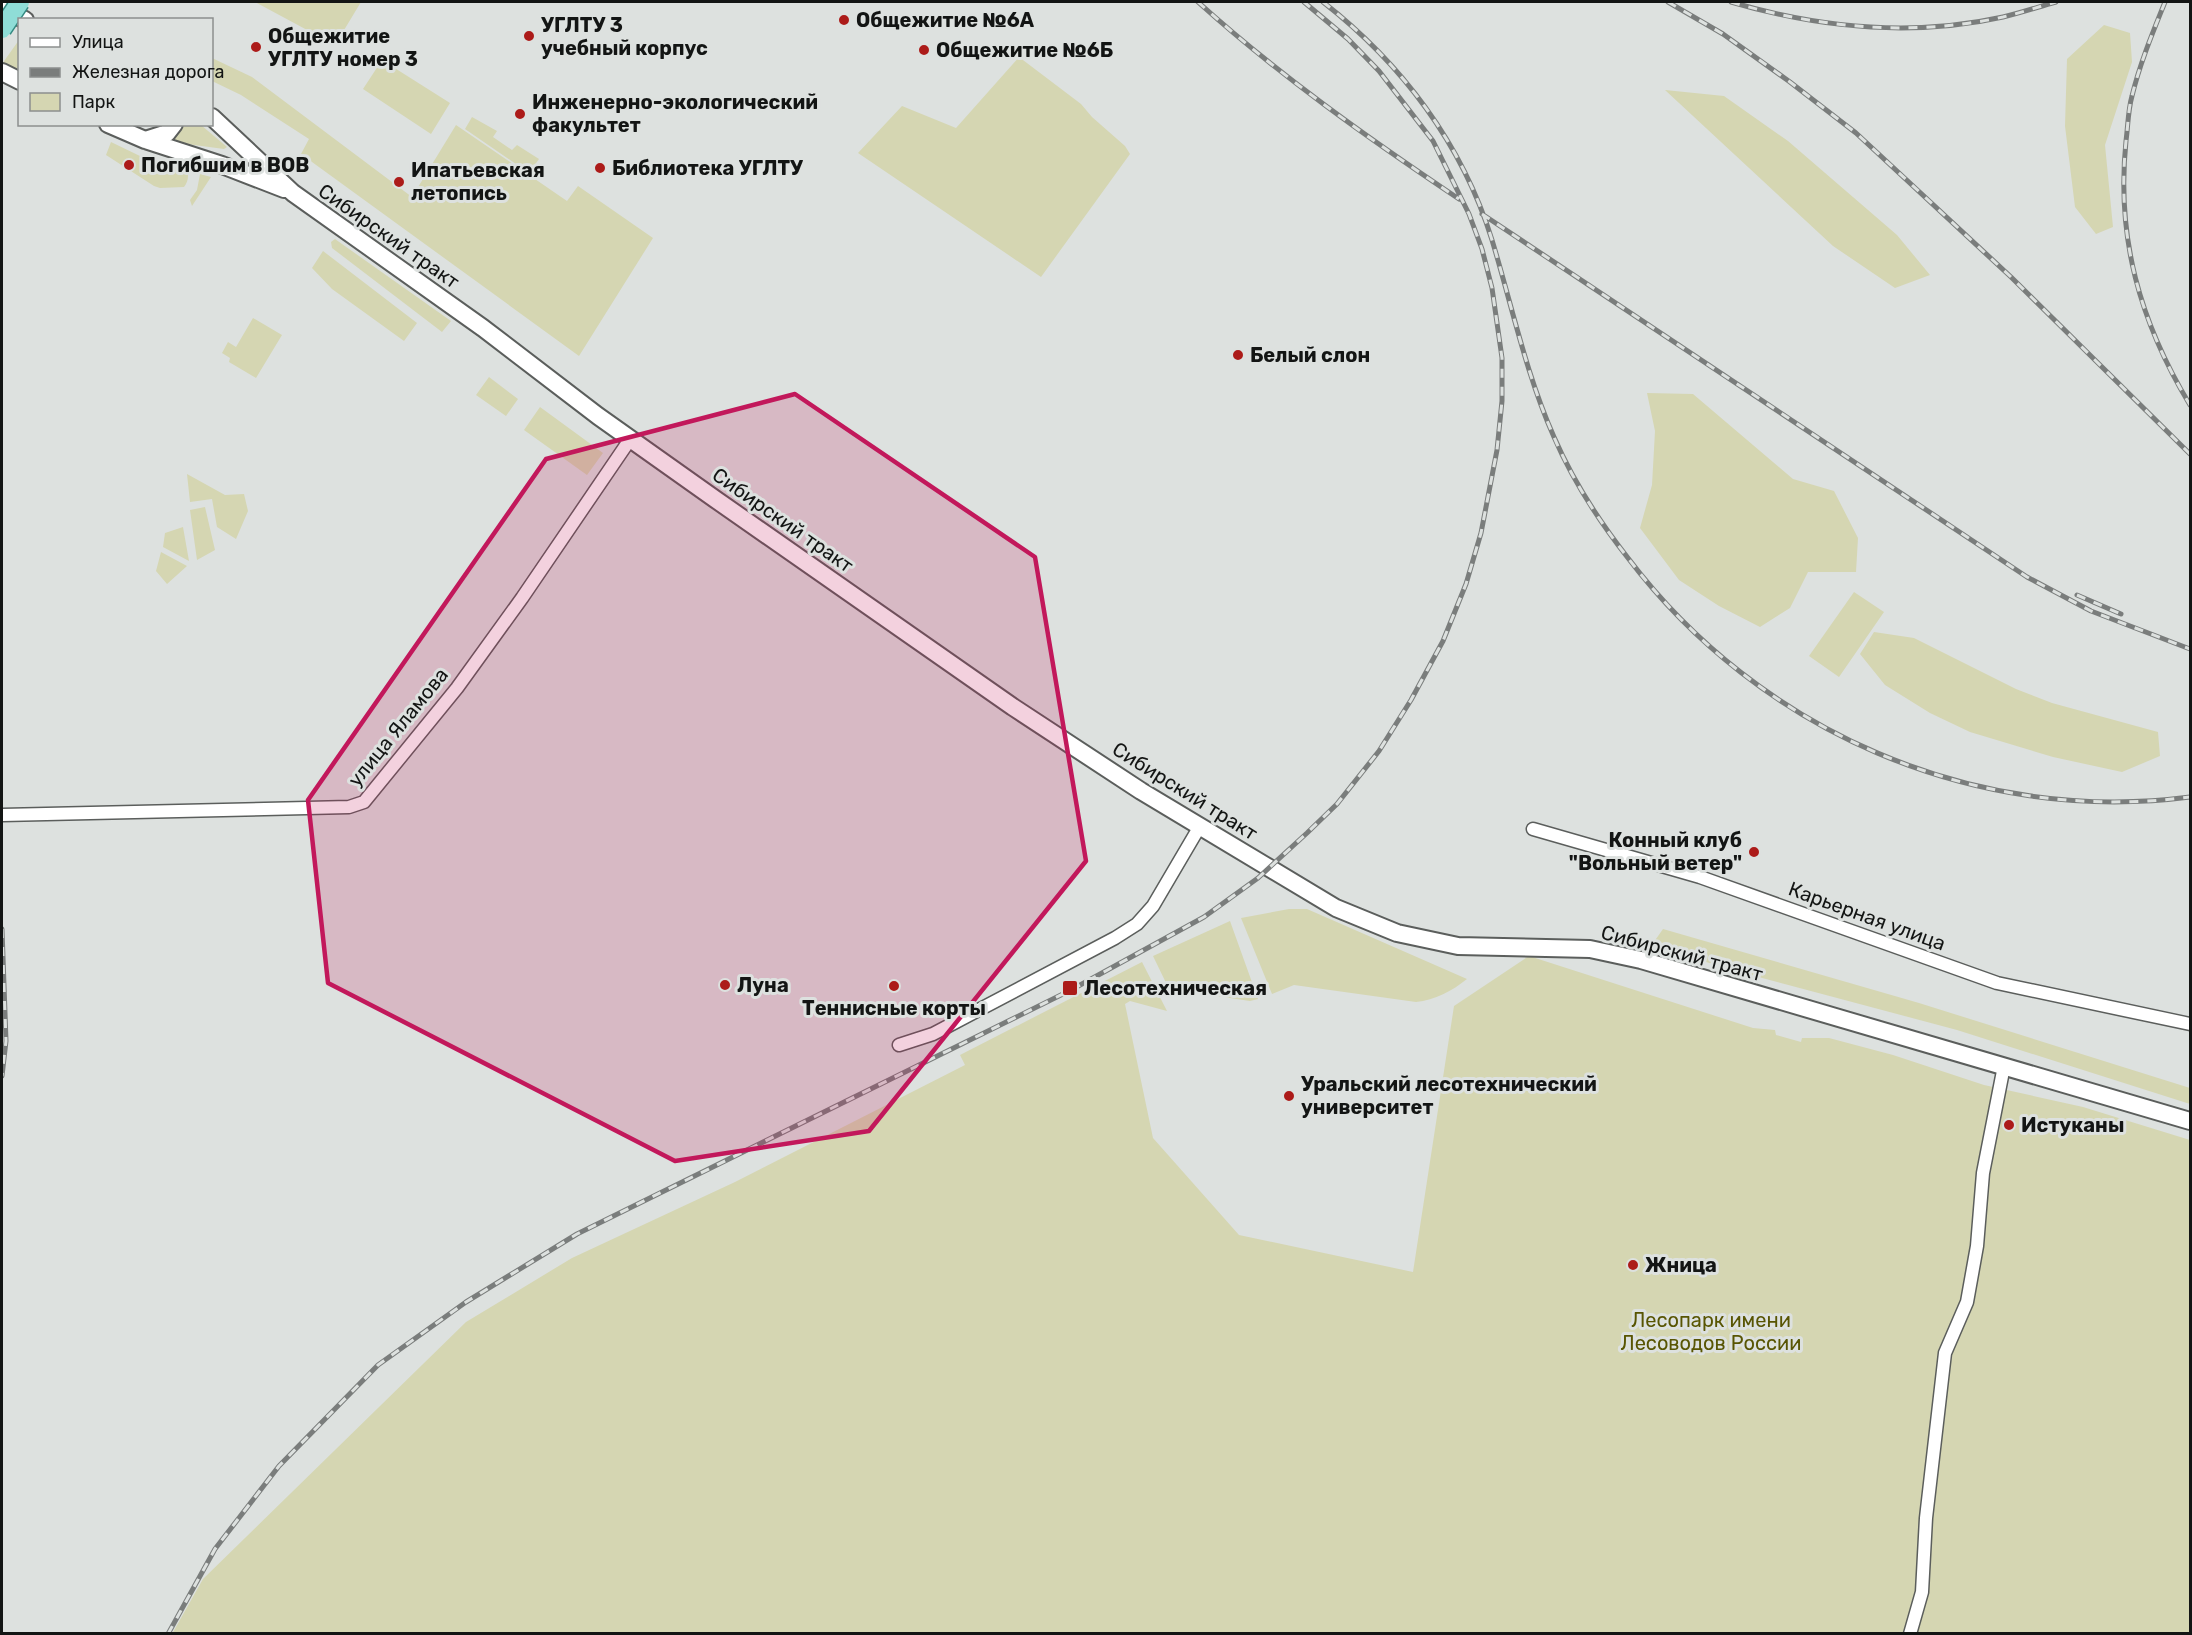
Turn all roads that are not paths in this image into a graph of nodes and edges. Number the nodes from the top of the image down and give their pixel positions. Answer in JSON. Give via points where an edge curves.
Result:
{"nodes":[{"id":1,"x":20,"y":2,"type":"edge"},
{"id":2,"x":2,"y":8,"type":"edge"},
{"id":3,"x":21,"y":18,"type":"edge"},
{"id":4,"x":2,"y":29,"type":"edge"},
{"id":5,"x":2,"y":72,"type":"edge"},
{"id":6,"x":18,"y":80,"type":"edge"},
{"id":7,"x":213,"y":118,"type":"edge"},
{"id":8,"x":113,"y":126,"type":"edge"},
{"id":9,"x":172,"y":126,"type":"edge"},
{"id":10,"x":236,"y":139,"type":"junction"},
{"id":11,"x":145,"y":140,"type":"junction"},
{"id":12,"x":195,"y":156,"type":"junction"},
{"id":13,"x":293,"y":193,"type":"junction"},
{"id":14,"x":631,"y":438,"type":"junction"},
{"id":15,"x":2,"y":815,"type":"edge"},
{"id":16,"x":1200,"y":826,"type":"junction"},
{"id":17,"x":1533,"y":829,"type":"dead end"},
{"id":18,"x":2190,"y":1024,"type":"edge"},
{"id":19,"x":899,"y":1045,"type":"dead end"},
{"id":20,"x":2004,"y":1066,"type":"junction"},
{"id":21,"x":2190,"y":1121,"type":"edge"},
{"id":22,"x":1911,"y":1634,"type":"edge"}],
"edges":[{"from":1,"to":4,"type":"main road","bridge":true},
{"from":2,"to":3,"type":"main road"},
{"from":5,"to":6,"type":"main road"},
{"from":7,"to":10,"type":"main road","name":"Сибирский тракт"},
{"from":8,"to":11,"type":"main road","name":"Сибирский тракт"},
{"from":9,"to":11,"type":"main road","via":[[167,133]]},
{"from":10,"to":12,"type":"main road","via":[[232,153]]},
{"from":10,"to":13,"type":"main road","name":"Сибирский тракт"},
{"from":11,"to":12,"type":"main road","name":"Сибирский тракт"},
{"from":12,"to":13,"type":"main road","name":"Сибирский тракт"},
{"from":13,"to":14,"type":"main road","name":"Сибирский тракт"},
{"from":14,"to":15,"type":"street","name":"улица Яламова","via":[[457,688],[364,802],[349,807]]},
{"from":14,"to":16,"type":"main road","name":"Сибирский тракт","via":[[1013,707]]},
{"from":16,"to":19,"type":"street","via":[[1137,924],[933,1034]]},
{"from":16,"to":20,"type":"main road","name":"Сибирский тракт","via":[[1336,908],[1397,933],[1458,946],[1546,947],[1624,956]]},
{"from":17,"to":18,"type":"street","name":"Карьерная улица","via":[[1700,877],[1997,983]]},
{"from":20,"to":21,"type":"main road","name":"Сибирский тракт"},
{"from":20,"to":22,"type":"street","via":[[1983,1173],[1977,1246],[1967,1302],[1945,1353],[1926,1518],[1922,1592]]}]}
